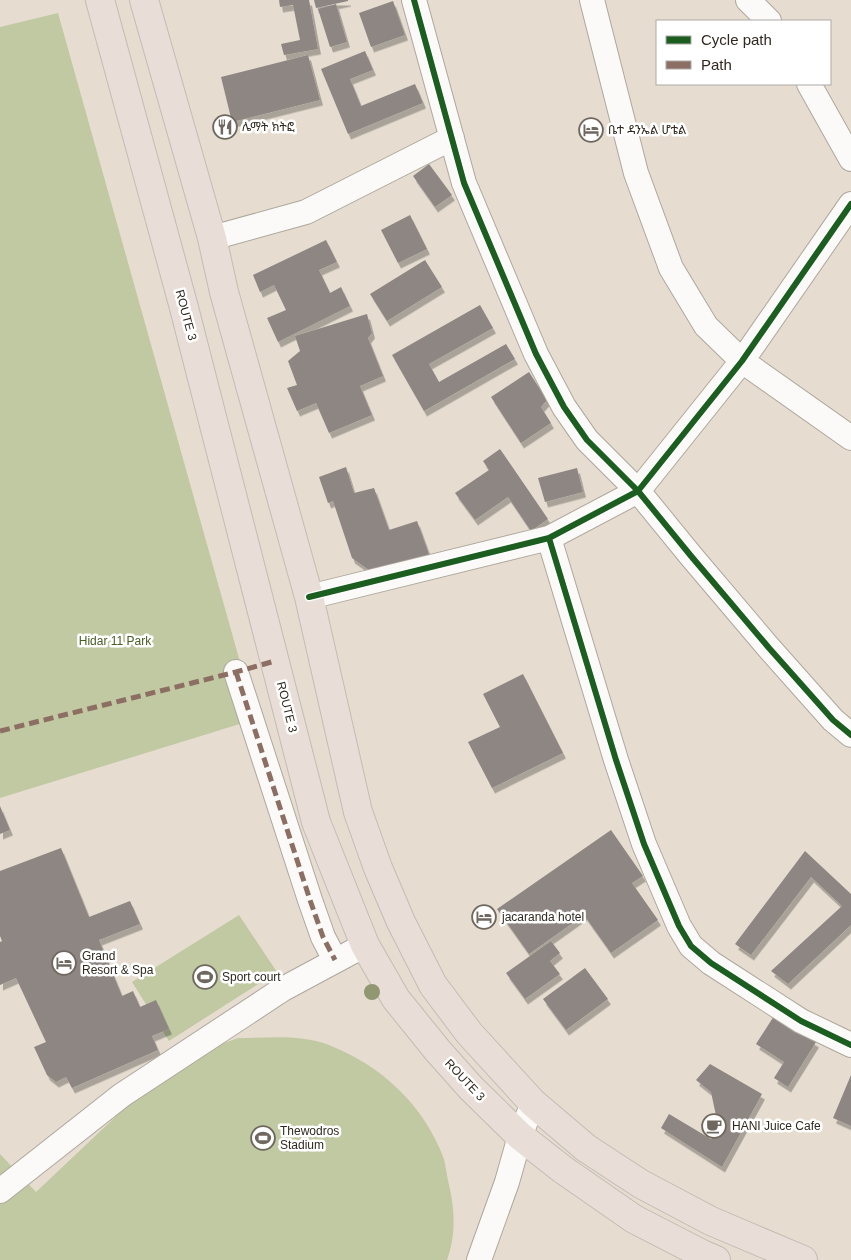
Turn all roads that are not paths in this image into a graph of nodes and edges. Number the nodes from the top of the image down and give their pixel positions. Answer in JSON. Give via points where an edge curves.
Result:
{"nodes":[{"id":1,"x":100,"y":0,"type":"edge"},
{"id":2,"x":144,"y":0,"type":"edge"},
{"id":3,"x":414,"y":0,"type":"edge"},
{"id":4,"x":592,"y":0,"type":"edge"},
{"id":5,"x":748,"y":0,"type":"edge"},
{"id":6,"x":768,"y":20,"type":"edge"},
{"id":7,"x":810,"y":85,"type":"edge"},
{"id":8,"x":452,"y":138,"type":"junction"},
{"id":9,"x":851,"y":159,"type":"edge"},
{"id":10,"x":851,"y":204,"type":"edge"},
{"id":11,"x":212,"y":238,"type":"junction"},
{"id":12,"x":224,"y":292,"type":"junction"},
{"id":13,"x":183,"y":304,"type":"junction"},
{"id":14,"x":742,"y":361,"type":"junction"},
{"id":15,"x":851,"y":438,"type":"edge"},
{"id":16,"x":638,"y":491,"type":"junction"},
{"id":17,"x":549,"y":538,"type":"junction"},
{"id":18,"x":309,"y":597,"type":"junction"},
{"id":19,"x":236,"y":672,"type":"dead end"},
{"id":20,"x":851,"y":735,"type":"edge"},
{"id":21,"x":365,"y":945,"type":"junction"},
{"id":22,"x":335,"y":960,"type":"junction"},
{"id":23,"x":851,"y":1045,"type":"edge"},
{"id":24,"x":533,"y":1103,"type":"junction"},
{"id":25,"x":520,"y":1136,"type":"junction"},
{"id":26,"x":0,"y":1191,"type":"edge"},
{"id":27,"x":479,"y":1260,"type":"edge"},
{"id":28,"x":716,"y":1260,"type":"edge"},
{"id":29,"x":803,"y":1260,"type":"edge"}],
"edges":[{"from":1,"to":13,"type":"main road","name":"ROUTE 3"},
{"from":2,"to":11,"type":"main road"},
{"from":3,"to":8,"type":"street"},
{"from":4,"to":14,"type":"street","via":[[636,173],[671,268],[706,326]]},
{"from":5,"to":6,"type":"street"},
{"from":7,"to":9,"type":"street"},
{"from":8,"to":11,"type":"street","via":[[306,212]]},
{"from":8,"to":16,"type":"street","via":[[464,183],[536,354],[560,400],[587,440]]},
{"from":10,"to":14,"type":"street"},
{"from":11,"to":12,"type":"main road"},
{"from":12,"to":13,"type":"main road"},
{"from":12,"to":18,"type":"main road"},
{"from":13,"to":21,"type":"main road","name":"ROUTE 3","via":[[316,822]]},
{"from":14,"to":15,"type":"street"},
{"from":14,"to":16,"type":"street"},
{"from":16,"to":17,"type":"street"},
{"from":16,"to":20,"type":"street","via":[[769,648]]},
{"from":17,"to":18,"type":"street"},
{"from":17,"to":23,"type":"street","via":[[616,760],[641,834],[679,926],[691,946],[711,962],[801,1021]]},
{"from":18,"to":24,"type":"main road","via":[[358,812],[385,886],[433,985],[469,1033]]},
{"from":19,"to":22,"type":"street","via":[[310,900]]},
{"from":21,"to":22,"type":"street"},
{"from":21,"to":25,"type":"main road","name":"ROUTE 3","via":[[396,999],[438,1051]]},
{"from":22,"to":26,"type":"street","via":[[283,989],[122,1095]]},
{"from":24,"to":25,"type":"street"},
{"from":24,"to":29,"type":"main road","via":[[586,1148],[641,1184],[711,1221]]},
{"from":25,"to":27,"type":"street"},
{"from":25,"to":28,"type":"main road","name":"ROUTE 3","via":[[562,1170],[634,1219]]}]}
